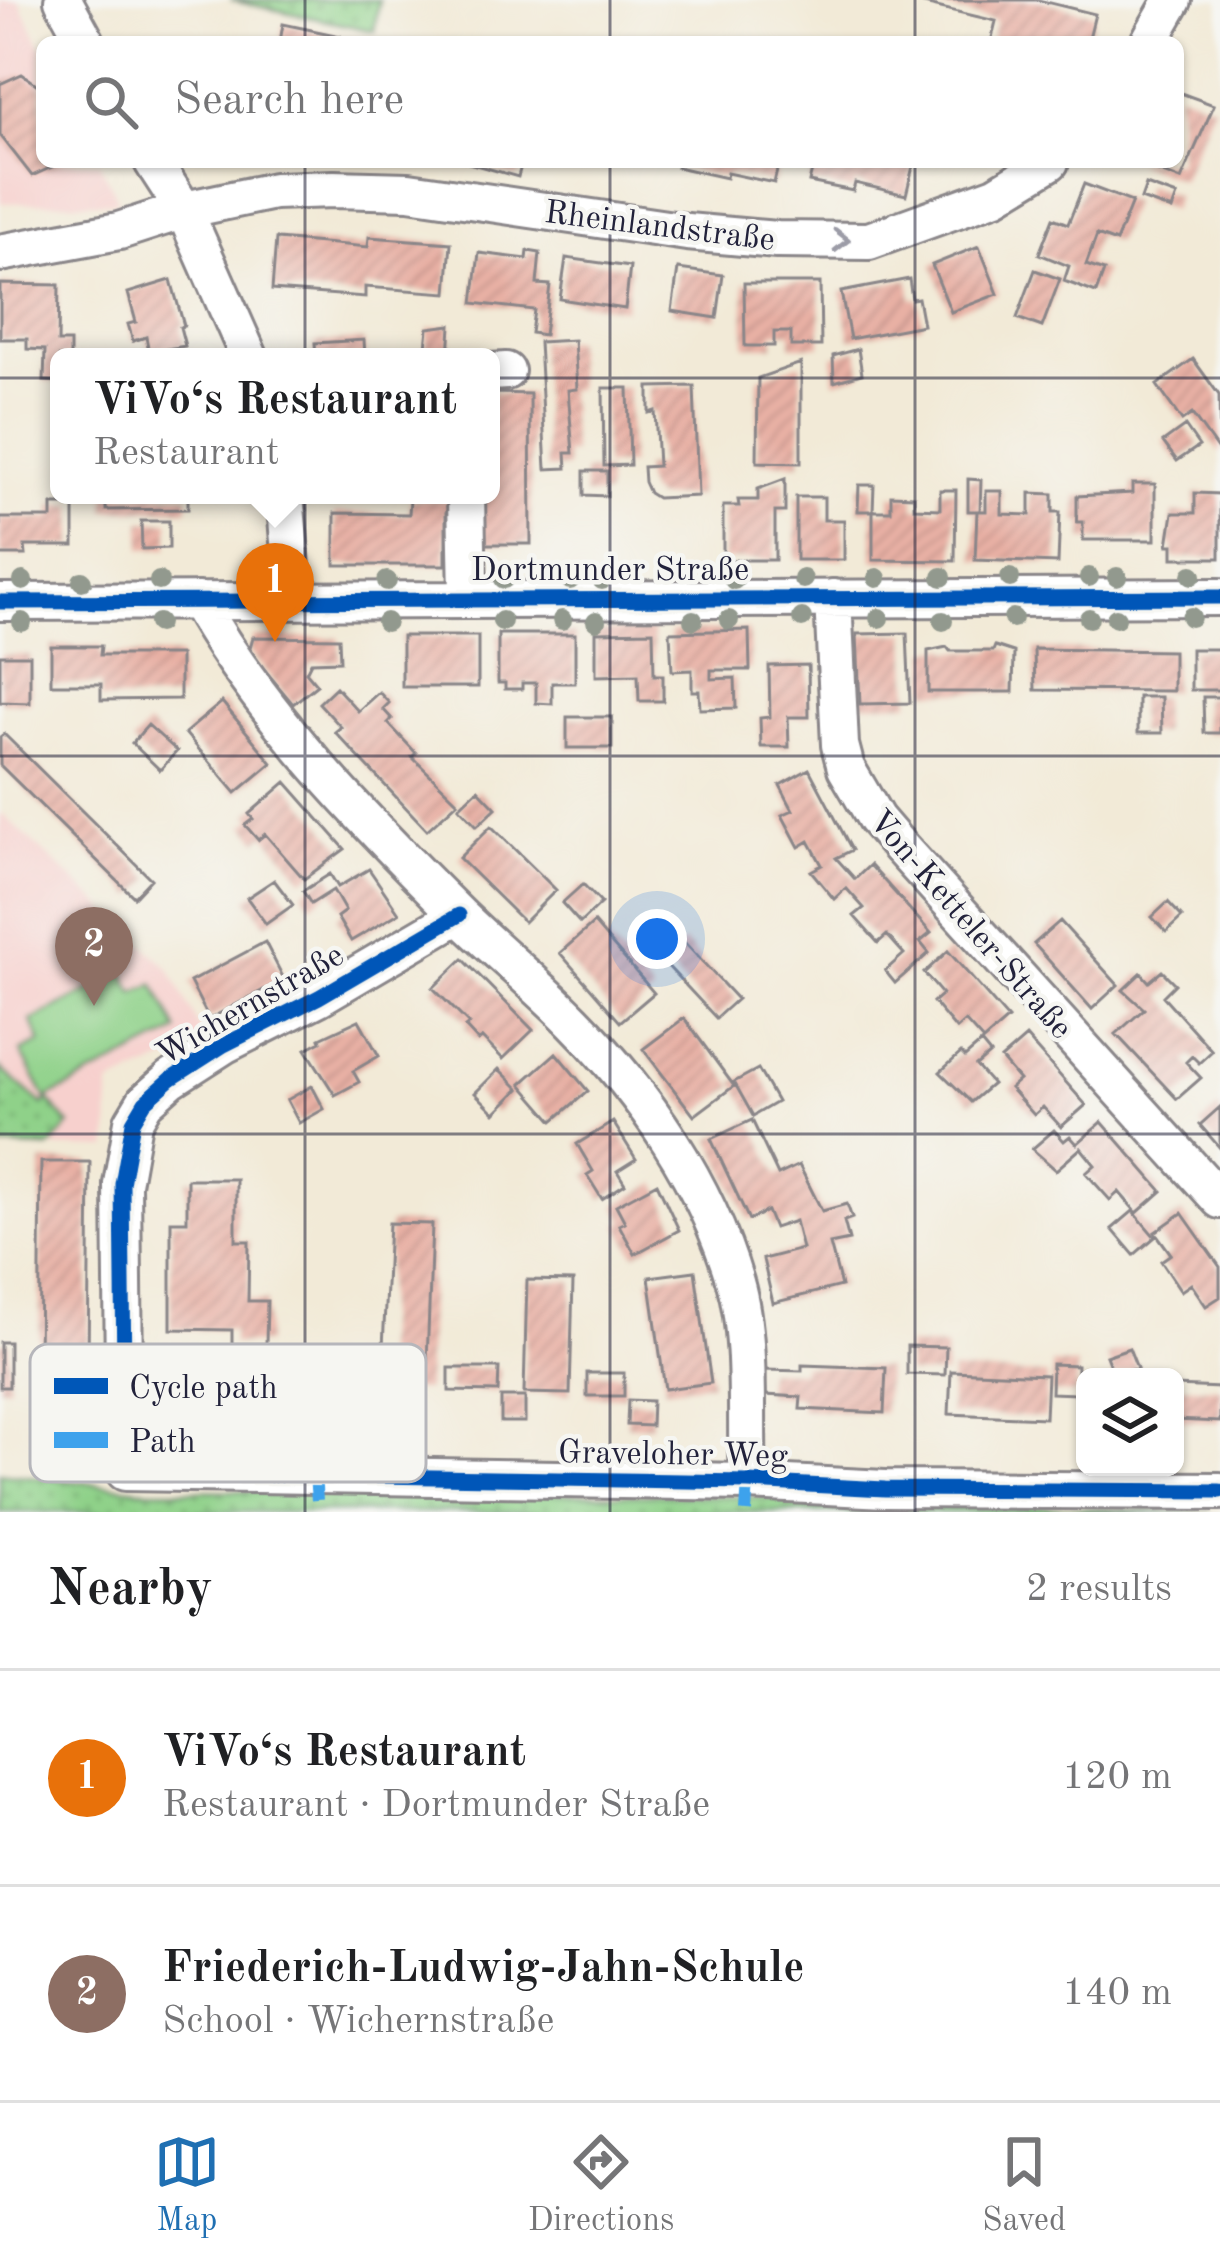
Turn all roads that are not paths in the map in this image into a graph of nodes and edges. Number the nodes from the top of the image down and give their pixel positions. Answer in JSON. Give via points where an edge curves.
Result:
{"nodes":[{"id":1,"x":63,"y":0,"type":"edge"},
{"id":2,"x":83,"y":36,"type":"edge"},
{"id":3,"x":157,"y":168,"type":"edge"},
{"id":4,"x":1041,"y":168,"type":"edge"},
{"id":5,"x":184,"y":210,"type":"junction"},
{"id":6,"x":0,"y":253,"type":"edge"},
{"id":7,"x":245,"y":348,"type":"edge"},
{"id":8,"x":286,"y":504,"type":"edge"},
{"id":9,"x":466,"y":504,"type":"edge"},
{"id":10,"x":1220,"y":597,"type":"edge"},
{"id":11,"x":294,"y":598,"type":"junction"},
{"id":12,"x":468,"y":598,"type":"junction"},
{"id":13,"x":833,"y":598,"type":"junction"},
{"id":14,"x":197,"y":601,"type":"junction"},
{"id":15,"x":0,"y":602,"type":"edge"},
{"id":16,"x":459,"y":915,"type":"junction"},
{"id":17,"x":1220,"y":1200,"type":"edge"},
{"id":18,"x":124,"y":1344,"type":"edge"},
{"id":19,"x":426,"y":1477,"type":"edge"},
{"id":20,"x":748,"y":1482,"type":"junction"},
{"id":21,"x":1220,"y":1492,"type":"edge"}],
"edges":[{"from":1,"to":2,"type":"street"},
{"from":3,"to":5,"type":"street"},
{"from":5,"to":4,"type":"street","name":"Rheinlandstraße","one_way":true,"via":[[274,191],[409,191],[687,232],[868,241],[997,196]]},
{"from":5,"to":6,"type":"street","name":"Rheinlandstraße"},
{"from":5,"to":7,"type":"street"},
{"from":8,"to":11,"type":"street"},
{"from":9,"to":12,"type":"street"},
{"from":10,"to":13,"type":"street","name":"Dortmunder Straße"},
{"from":11,"to":12,"type":"street","name":"Dortmunder Straße"},
{"from":11,"to":14,"type":"street","name":"Dortmunder Straße"},
{"from":12,"to":13,"type":"street","name":"Dortmunder Straße"},
{"from":13,"to":17,"type":"street","name":"Von-Ketteler-Straße","via":[[840,745],[858,791]]},
{"from":14,"to":15,"type":"street","name":"Dortmunder Straße"},
{"from":14,"to":16,"type":"street","via":[[224,649],[304,747]]},
{"from":16,"to":18,"type":"street","name":"Wichernstraße","via":[[224,1045],[145,1102],[133,1122],[122,1184]]},
{"from":16,"to":20,"type":"street","via":[[575,1022],[692,1177],[742,1317]]},
{"from":19,"to":20,"type":"street","name":"Graveloher Weg"},
{"from":20,"to":21,"type":"street","name":"Graveloher Weg"}]}
